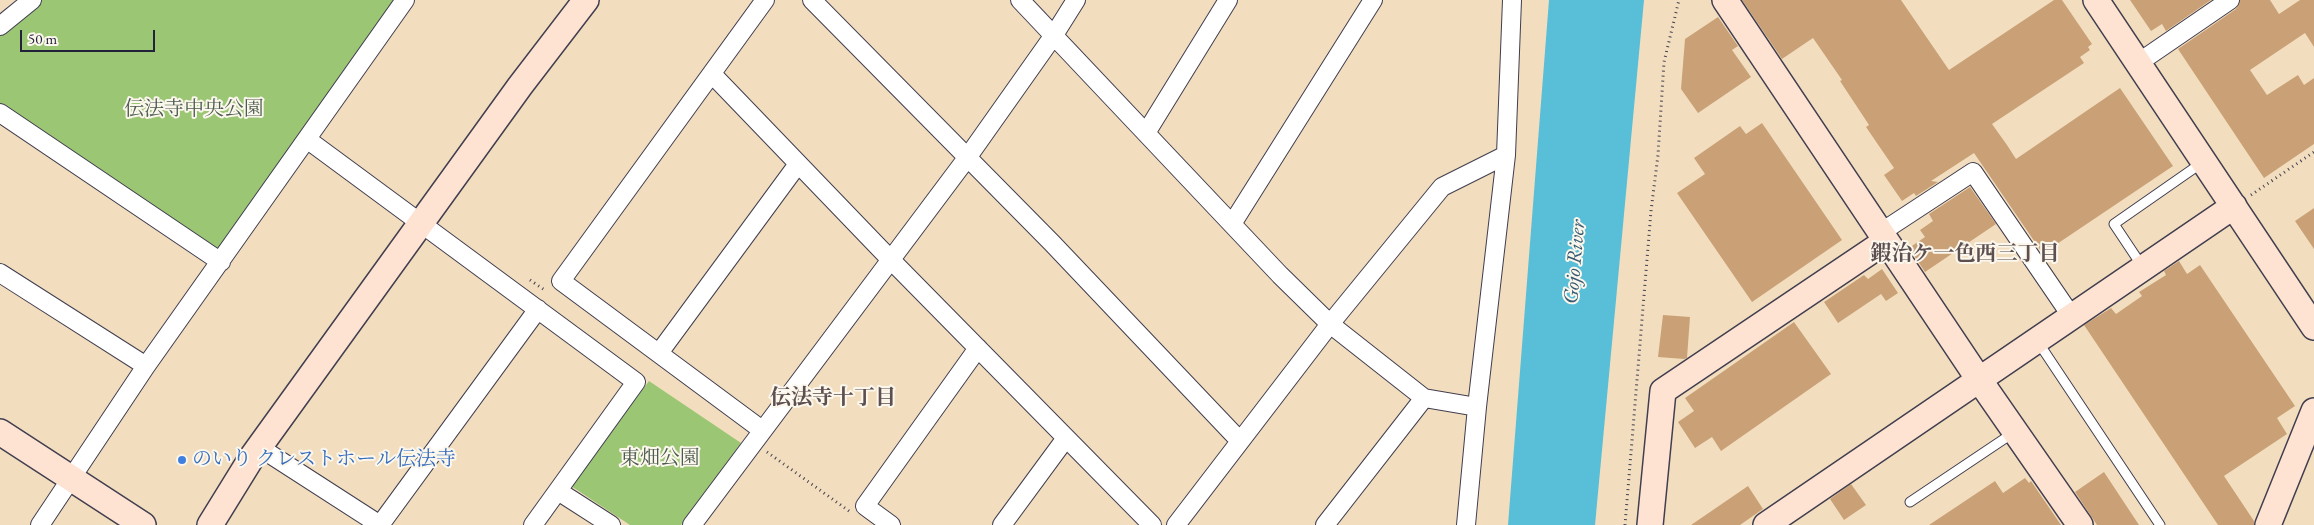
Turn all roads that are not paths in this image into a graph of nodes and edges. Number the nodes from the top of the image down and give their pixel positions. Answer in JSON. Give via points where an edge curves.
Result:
{"nodes":[{"id":1,"x":32,"y":0,"type":"edge"},
{"id":2,"x":405,"y":0,"type":"edge"},
{"id":3,"x":586,"y":0,"type":"edge"},
{"id":4,"x":765,"y":0,"type":"edge"},
{"id":5,"x":812,"y":0,"type":"edge"},
{"id":6,"x":1020,"y":0,"type":"edge"},
{"id":7,"x":1076,"y":0,"type":"edge"},
{"id":8,"x":1228,"y":0,"type":"edge"},
{"id":9,"x":1373,"y":0,"type":"edge"},
{"id":10,"x":1512,"y":0,"type":"edge"},
{"id":11,"x":1725,"y":0,"type":"edge"},
{"id":12,"x":2096,"y":0,"type":"edge"},
{"id":13,"x":2230,"y":0,"type":"edge"},
{"id":14,"x":0,"y":26,"type":"edge"},
{"id":15,"x":1054,"y":35,"type":"junction"},
{"id":16,"x":2138,"y":63,"type":"junction"},
{"id":17,"x":712,"y":74,"type":"junction"},
{"id":18,"x":0,"y":113,"type":"edge"},
{"id":19,"x":1146,"y":133,"type":"junction"},
{"id":20,"x":308,"y":140,"type":"junction"},
{"id":21,"x":1506,"y":155,"type":"junction"},
{"id":22,"x":967,"y":158,"type":"junction"},
{"id":23,"x":2204,"y":162,"type":"junction"},
{"id":24,"x":798,"y":164,"type":"junction"},
{"id":25,"x":2234,"y":206,"type":"junction"},
{"id":26,"x":421,"y":223,"type":"junction"},
{"id":27,"x":1232,"y":224,"type":"junction"},
{"id":28,"x":1883,"y":237,"type":"junction"},
{"id":29,"x":890,"y":259,"type":"junction"},
{"id":30,"x":222,"y":262,"type":"junction"},
{"id":31,"x":2144,"y":268,"type":"junction"},
{"id":32,"x":0,"y":273,"type":"edge"},
{"id":33,"x":538,"y":309,"type":"junction"},
{"id":34,"x":2072,"y":317,"type":"junction"},
{"id":35,"x":1330,"y":324,"type":"junction"},
{"id":36,"x":2314,"y":327,"type":"edge"},
{"id":37,"x":2038,"y":341,"type":"junction"},
{"id":38,"x":978,"y":348,"type":"junction"},
{"id":39,"x":659,"y":353,"type":"junction"},
{"id":40,"x":146,"y":366,"type":"junction"},
{"id":41,"x":1980,"y":381,"type":"junction"},
{"id":42,"x":1424,"y":398,"type":"junction"},
{"id":43,"x":1477,"y":407,"type":"junction"},
{"id":44,"x":2314,"y":412,"type":"edge"},
{"id":45,"x":762,"y":430,"type":"junction"},
{"id":46,"x":0,"y":432,"type":"edge"},
{"id":47,"x":2015,"y":432,"type":"junction"},
{"id":48,"x":1066,"y":438,"type":"junction"},
{"id":49,"x":1240,"y":441,"type":"junction"},
{"id":50,"x":259,"y":447,"type":"junction"},
{"id":51,"x":70,"y":478,"type":"junction"},
{"id":52,"x":558,"y":491,"type":"junction"},
{"id":53,"x":1910,"y":502,"type":"dead end"},
{"id":54,"x":40,"y":525,"type":"edge"},
{"id":55,"x":143,"y":525,"type":"edge"},
{"id":56,"x":210,"y":525,"type":"edge"},
{"id":57,"x":380,"y":525,"type":"edge"},
{"id":58,"x":533,"y":525,"type":"edge"},
{"id":59,"x":612,"y":525,"type":"edge"},
{"id":60,"x":692,"y":525,"type":"edge"},
{"id":61,"x":891,"y":525,"type":"edge"},
{"id":62,"x":1002,"y":525,"type":"edge"},
{"id":63,"x":1152,"y":525,"type":"edge"},
{"id":64,"x":1176,"y":525,"type":"edge"},
{"id":65,"x":1325,"y":525,"type":"edge"},
{"id":66,"x":1466,"y":525,"type":"edge"},
{"id":67,"x":1650,"y":525,"type":"edge"},
{"id":68,"x":1766,"y":525,"type":"edge"},
{"id":69,"x":2080,"y":525,"type":"edge"},
{"id":70,"x":2160,"y":525,"type":"edge"},
{"id":71,"x":2268,"y":525,"type":"edge"}],
"edges":[{"from":1,"to":14,"type":"street"},
{"from":2,"to":20,"type":"street"},
{"from":3,"to":26,"type":"street"},
{"from":4,"to":17,"type":"street"},
{"from":5,"to":22,"type":"street"},
{"from":6,"to":15,"type":"street"},
{"from":7,"to":15,"type":"street"},
{"from":8,"to":19,"type":"street"},
{"from":9,"to":27,"type":"street"},
{"from":10,"to":21,"type":"street"},
{"from":11,"to":28,"type":"street"},
{"from":12,"to":16,"type":"street"},
{"from":13,"to":16,"type":"street"},
{"from":15,"to":19,"type":"street"},
{"from":15,"to":22,"type":"street"},
{"from":16,"to":23,"type":"street"},
{"from":17,"to":24,"type":"street"},
{"from":17,"to":39,"type":"street","via":[[561,281]]},
{"from":18,"to":30,"type":"street"},
{"from":19,"to":27,"type":"street"},
{"from":20,"to":26,"type":"street"},
{"from":20,"to":30,"type":"street"},
{"from":21,"to":35,"type":"street","via":[[1442,187]]},
{"from":21,"to":43,"type":"street"},
{"from":22,"to":29,"type":"street"},
{"from":22,"to":49,"type":"street"},
{"from":23,"to":25,"type":"street"},
{"from":23,"to":31,"type":"lane","via":[[2114,224]]},
{"from":24,"to":29,"type":"street"},
{"from":24,"to":39,"type":"street"},
{"from":25,"to":31,"type":"street"},
{"from":25,"to":36,"type":"street"},
{"from":26,"to":33,"type":"street"},
{"from":26,"to":50,"type":"street"},
{"from":27,"to":35,"type":"street"},
{"from":28,"to":34,"type":"street","via":[[1972,172]]},
{"from":28,"to":41,"type":"street"},
{"from":28,"to":67,"type":"street","via":[[1664,391]]},
{"from":29,"to":38,"type":"street"},
{"from":29,"to":45,"type":"street"},
{"from":30,"to":40,"type":"street"},
{"from":31,"to":34,"type":"street"},
{"from":32,"to":40,"type":"street"},
{"from":33,"to":52,"type":"street","via":[[636,382]]},
{"from":33,"to":57,"type":"street"},
{"from":34,"to":37,"type":"street"},
{"from":35,"to":42,"type":"street"},
{"from":35,"to":49,"type":"street"},
{"from":37,"to":41,"type":"street"},
{"from":37,"to":70,"type":"lane"},
{"from":38,"to":48,"type":"street"},
{"from":38,"to":61,"type":"street","via":[[865,506]]},
{"from":39,"to":45,"type":"street"},
{"from":40,"to":51,"type":"street"},
{"from":41,"to":47,"type":"street"},
{"from":41,"to":68,"type":"street"},
{"from":42,"to":43,"type":"street"},
{"from":42,"to":65,"type":"street"},
{"from":43,"to":66,"type":"street"},
{"from":44,"to":71,"type":"street"},
{"from":45,"to":60,"type":"street"},
{"from":46,"to":51,"type":"street"},
{"from":47,"to":53,"type":"lane"},
{"from":47,"to":69,"type":"street"},
{"from":48,"to":62,"type":"street"},
{"from":48,"to":63,"type":"street"},
{"from":49,"to":64,"type":"street"},
{"from":50,"to":56,"type":"street"},
{"from":50,"to":57,"type":"street"},
{"from":51,"to":54,"type":"street"},
{"from":51,"to":55,"type":"street"},
{"from":52,"to":58,"type":"street"},
{"from":52,"to":59,"type":"street"}]}
